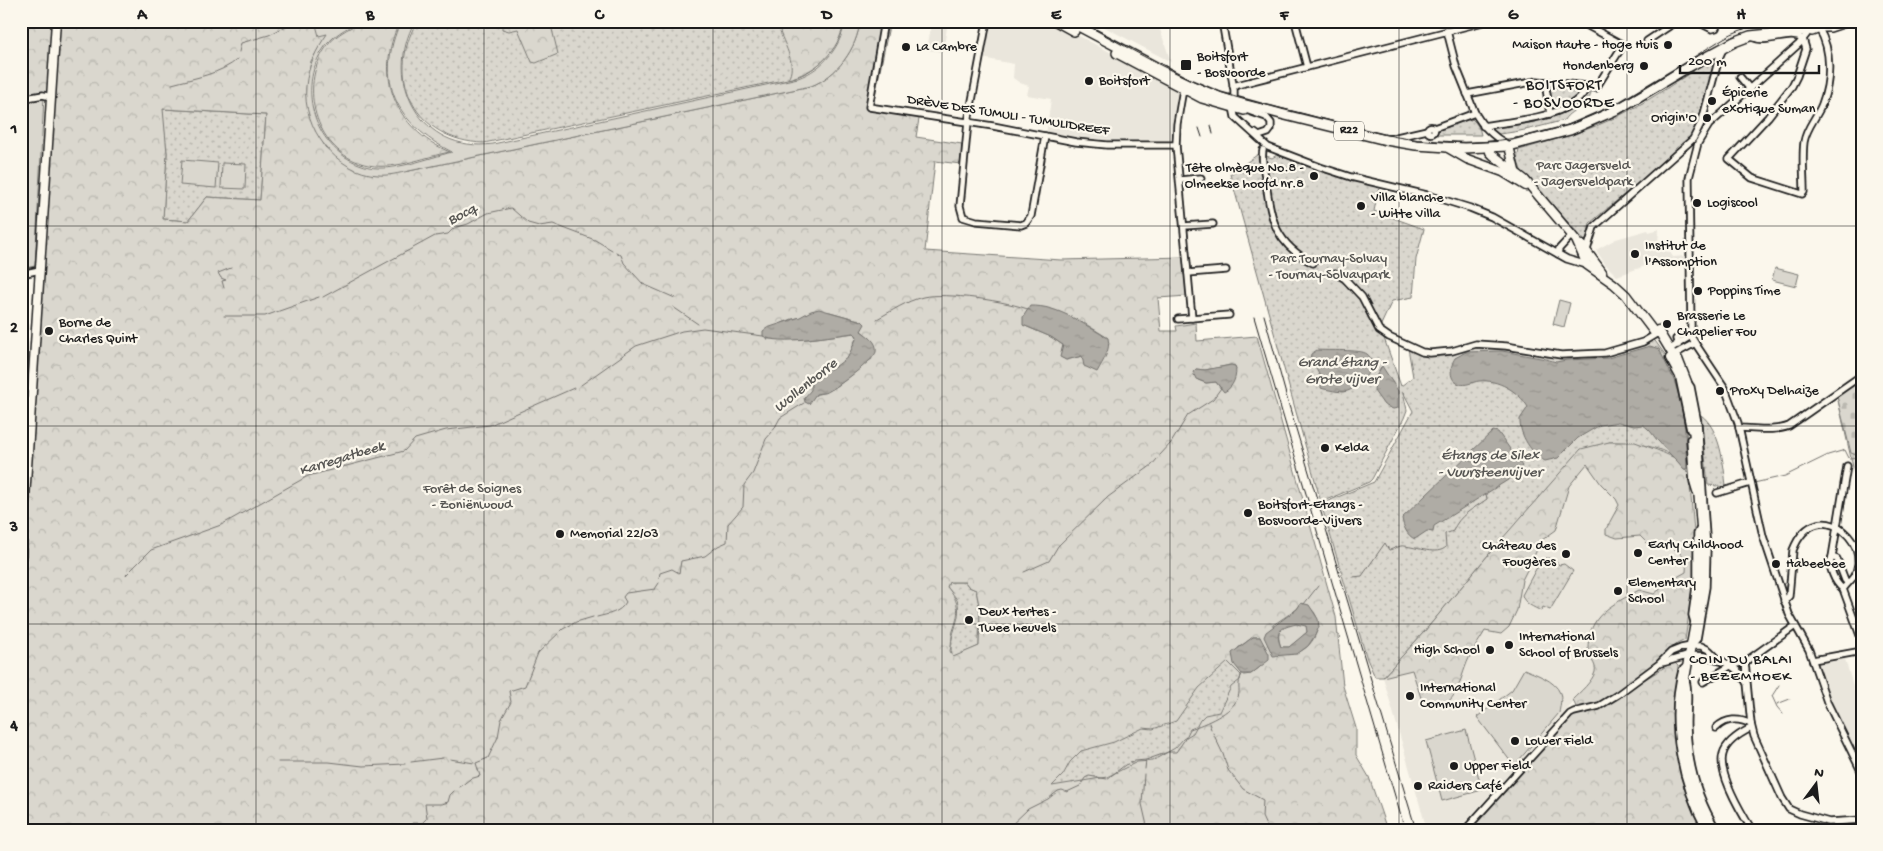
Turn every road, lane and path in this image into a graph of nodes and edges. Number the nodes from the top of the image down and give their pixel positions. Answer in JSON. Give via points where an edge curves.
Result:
{"nodes":[{"id":1,"x":56,"y":21,"type":"edge"},
{"id":2,"x":884,"y":21,"type":"edge"},
{"id":3,"x":987,"y":21,"type":"edge"},
{"id":4,"x":1056,"y":21,"type":"edge"},
{"id":5,"x":1069,"y":21,"type":"edge"},
{"id":6,"x":1222,"y":21,"type":"edge"},
{"id":7,"x":1295,"y":21,"type":"edge"},
{"id":8,"x":1487,"y":21,"type":"edge"},
{"id":9,"x":1580,"y":21,"type":"edge"},
{"id":10,"x":1675,"y":21,"type":"edge"},
{"id":11,"x":1696,"y":21,"type":"edge"},
{"id":12,"x":1719,"y":21,"type":"edge"},
{"id":13,"x":1848,"y":21,"type":"edge"},
{"id":14,"x":1478,"y":22,"type":"edge"},
{"id":15,"x":1804,"y":25,"type":"edge"},
{"id":16,"x":1821,"y":26,"type":"edge"},
{"id":17,"x":1447,"y":32,"type":"junction"},
{"id":18,"x":1750,"y":36,"type":"junction"},
{"id":19,"x":1803,"y":40,"type":"junction"},
{"id":20,"x":1647,"y":41,"type":"dead end"},
{"id":21,"x":1724,"y":47,"type":"junction"},
{"id":22,"x":1705,"y":57,"type":"junction"},
{"id":23,"x":1307,"y":67,"type":"junction"},
{"id":24,"x":1740,"y":77,"type":"dead end"},
{"id":25,"x":1545,"y":82,"type":"junction"},
{"id":26,"x":1234,"y":86,"type":"junction"},
{"id":27,"x":1587,"y":86,"type":"junction"},
{"id":28,"x":1750,"y":88,"type":"junction"},
{"id":29,"x":1183,"y":89,"type":"junction"},
{"id":30,"x":1467,"y":94,"type":"junction"},
{"id":31,"x":51,"y":97,"type":"junction"},
{"id":32,"x":21,"y":99,"type":"edge"},
{"id":33,"x":1234,"y":104,"type":"junction"},
{"id":34,"x":1246,"y":110,"type":"junction"},
{"id":35,"x":1475,"y":113,"type":"junction"},
{"id":36,"x":1281,"y":114,"type":"junction"},
{"id":37,"x":1550,"y":114,"type":"junction"},
{"id":38,"x":1702,"y":121,"type":"junction"},
{"id":39,"x":968,"y":122,"type":"junction"},
{"id":40,"x":1709,"y":125,"type":"junction"},
{"id":41,"x":1483,"y":126,"type":"junction"},
{"id":42,"x":1254,"y":133,"type":"junction"},
{"id":43,"x":1264,"y":135,"type":"junction"},
{"id":44,"x":1044,"y":136,"type":"junction"},
{"id":45,"x":1386,"y":140,"type":"junction"},
{"id":46,"x":1176,"y":146,"type":"junction"},
{"id":47,"x":1509,"y":146,"type":"junction"},
{"id":48,"x":1264,"y":147,"type":"junction"},
{"id":49,"x":1448,"y":148,"type":"junction"},
{"id":50,"x":1490,"y":148,"type":"junction"},
{"id":51,"x":1684,"y":148,"type":"junction"},
{"id":52,"x":1695,"y":154,"type":"junction"},
{"id":53,"x":1516,"y":173,"type":"junction"},
{"id":54,"x":1201,"y":178,"type":"dead end"},
{"id":55,"x":1180,"y":180,"type":"junction"},
{"id":56,"x":1530,"y":188,"type":"junction"},
{"id":57,"x":1213,"y":224,"type":"dead end"},
{"id":58,"x":1184,"y":226,"type":"junction"},
{"id":59,"x":1574,"y":237,"type":"junction"},
{"id":60,"x":1587,"y":250,"type":"junction"},
{"id":61,"x":1558,"y":254,"type":"junction"},
{"id":62,"x":1313,"y":263,"type":"tunnel mouth"},
{"id":63,"x":1588,"y":266,"type":"junction"},
{"id":64,"x":40,"y":270,"type":"junction"},
{"id":65,"x":1226,"y":270,"type":"dead end"},
{"id":66,"x":1335,"y":272,"type":"tunnel mouth"},
{"id":67,"x":1188,"y":273,"type":"junction"},
{"id":68,"x":21,"y":274,"type":"edge"},
{"id":69,"x":1614,"y":284,"type":"junction"},
{"id":70,"x":1229,"y":315,"type":"dead end"},
{"id":71,"x":1192,"y":318,"type":"junction"},
{"id":72,"x":1178,"y":319,"type":"dead end"},
{"id":73,"x":1658,"y":333,"type":"junction"},
{"id":74,"x":1691,"y":333,"type":"junction"},
{"id":75,"x":1695,"y":343,"type":"junction"},
{"id":76,"x":1671,"y":352,"type":"junction"},
{"id":77,"x":1679,"y":376,"type":"junction"},
{"id":78,"x":1862,"y":376,"type":"edge"},
{"id":79,"x":1687,"y":385,"type":"junction"},
{"id":80,"x":30,"y":425,"type":"junction"},
{"id":81,"x":21,"y":427,"type":"edge"},
{"id":82,"x":1739,"y":428,"type":"junction"},
{"id":83,"x":1847,"y":466,"type":"dead end"},
{"id":84,"x":1750,"y":483,"type":"junction"},
{"id":85,"x":1717,"y":493,"type":"dead end"},
{"id":86,"x":1698,"y":496,"type":"junction"},
{"id":87,"x":23,"y":515,"type":"edge"},
{"id":88,"x":1701,"y":526,"type":"junction"},
{"id":89,"x":1836,"y":526,"type":"junction"},
{"id":90,"x":1702,"y":540,"type":"junction"},
{"id":91,"x":1707,"y":549,"type":"junction"},
{"id":92,"x":1832,"y":557,"type":"junction"},
{"id":93,"x":21,"y":560,"type":"edge"},
{"id":94,"x":1848,"y":583,"type":"junction"},
{"id":95,"x":1843,"y":589,"type":"junction"},
{"id":96,"x":1784,"y":601,"type":"junction"},
{"id":97,"x":1694,"y":623,"type":"junction"},
{"id":98,"x":1795,"y":626,"type":"junction"},
{"id":99,"x":1862,"y":641,"type":"edge"},
{"id":100,"x":1691,"y":646,"type":"junction"},
{"id":101,"x":1706,"y":648,"type":"junction"},
{"id":102,"x":1862,"y":651,"type":"edge"},
{"id":103,"x":1689,"y":656,"type":"junction"},
{"id":104,"x":1703,"y":657,"type":"junction"},
{"id":105,"x":1720,"y":660,"type":"junction"},
{"id":106,"x":1813,"y":660,"type":"junction"},
{"id":107,"x":1745,"y":662,"type":"junction"},
{"id":108,"x":1659,"y":664,"type":"junction"},
{"id":109,"x":1732,"y":665,"type":"junction"},
{"id":110,"x":1687,"y":666,"type":"junction"},
{"id":111,"x":1686,"y":681,"type":"junction"},
{"id":112,"x":1703,"y":682,"type":"dead end"},
{"id":113,"x":1747,"y":685,"type":"junction"},
{"id":114,"x":1751,"y":726,"type":"junction"},
{"id":115,"x":1716,"y":728,"type":"dead end"},
{"id":116,"x":1862,"y":773,"type":"edge"},
{"id":117,"x":1862,"y":820,"type":"edge"},
{"id":118,"x":1829,"y":822,"type":"junction"},
{"id":119,"x":1830,"y":829,"type":"edge"},
{"id":120,"x":1466,"y":830,"type":"edge"},
{"id":121,"x":1706,"y":830,"type":"edge"},
{"id":122,"x":1712,"y":830,"type":"edge"},
{"id":123,"x":1717,"y":830,"type":"edge"},
{"id":124,"x":1752,"y":830,"type":"edge"}],
"edges":[{"from":1,"to":31,"type":"main road"},
{"from":2,"to":39,"type":"street","name":"DRÈVE DES TUMULI - TUMULIDREEF","via":[[869,107]]},
{"from":3,"to":39,"type":"street"},
{"from":4,"to":29,"type":"main road","number":"R22"},
{"from":5,"to":33,"type":"main road","number":"R22","via":[[1188,84]]},
{"from":6,"to":26,"type":"street"},
{"from":7,"to":23,"type":"street"},
{"from":8,"to":14,"type":"street"},
{"from":9,"to":27,"type":"street","via":[[1623,45],[1596,88]]},
{"from":10,"to":20,"type":"street"},
{"from":11,"to":12,"type":"street","via":[[1712,30]]},
{"from":13,"to":16,"type":"main road","number":"R22","via":[[1830,28]]},
{"from":14,"to":17,"type":"street"},
{"from":15,"to":16,"type":"main road","number":"R22","via":[[1812,31]]},
{"from":15,"to":18,"type":"main road","number":"R22"},
{"from":15,"to":19,"type":"street"},
{"from":15,"to":22,"type":"main road","number":"R22","via":[[1757,30],[1727,42]]},
{"from":16,"to":19,"type":"street","via":[[1829,66],[1828,80],[1822,104],[1804,142],[1804,194],[1752,178],[1729,159],[1792,86],[1806,49]]},
{"from":17,"to":23,"type":"street"},
{"from":17,"to":30,"type":"street"},
{"from":18,"to":19,"type":"street","via":[[1758,40],[1796,36]]},
{"from":18,"to":21,"type":"main road","number":"R22"},
{"from":19,"to":28,"type":"street"},
{"from":21,"to":22,"type":"main road","number":"R22"},
{"from":21,"to":38,"type":"street"},
{"from":22,"to":47,"type":"main road","number":"R22","via":[[1596,120]]},
{"from":23,"to":26,"type":"street"},
{"from":24,"to":28,"type":"street"},
{"from":25,"to":27,"type":"street"},
{"from":25,"to":30,"type":"street"},
{"from":25,"to":37,"type":"street"},
{"from":26,"to":33,"type":"street"},
{"from":27,"to":37,"type":"street","via":[[1578,100]]},
{"from":28,"to":40,"type":"street"},
{"from":29,"to":33,"type":"main road","number":"R22","via":[[1210,101]]},
{"from":29,"to":46,"type":"street"},
{"from":30,"to":35,"type":"street"},
{"from":31,"to":32,"type":"street","via":[[43,95]]},
{"from":31,"to":64,"type":"main road"},
{"from":33,"to":34,"type":"main road","number":"R22"},
{"from":33,"to":36,"type":"main road","number":"R22"},
{"from":33,"to":42,"type":"street","via":[[1235,117]]},
{"from":34,"to":36,"type":"main road","number":"R22"},
{"from":34,"to":43,"type":"street","via":[[1270,121],[1272,129]]},
{"from":35,"to":41,"type":"street"},
{"from":35,"to":45,"type":"street"},
{"from":36,"to":45,"type":"main road","number":"R22"},
{"from":37,"to":41,"type":"street"},
{"from":38,"to":40,"type":"street"},
{"from":38,"to":51,"type":"street"},
{"from":39,"to":44,"type":"street","name":"DRÈVE DES TUMULI - TUMULIDREEF"},
{"from":39,"to":44,"type":"street","via":[[960,206],[963,217],[970,220],[1021,225],[1029,220]]},
{"from":40,"to":52,"type":"street","via":[[1699,139]]},
{"from":41,"to":47,"type":"street"},
{"from":42,"to":43,"type":"street"},
{"from":42,"to":48,"type":"street"},
{"from":43,"to":48,"type":"street"},
{"from":44,"to":46,"type":"street","name":"DRÈVE DES TUMULI - TUMULIDREEF","via":[[1107,145]]},
{"from":45,"to":49,"type":"main road","number":"R22"},
{"from":46,"to":55,"type":"street"},
{"from":47,"to":50,"type":"main road","number":"R22"},
{"from":47,"to":53,"type":"main road"},
{"from":48,"to":61,"type":"street","via":[[1343,175],[1470,208]]},
{"from":48,"to":62,"type":"street","via":[[1268,202],[1274,225],[1291,249]]},
{"from":49,"to":50,"type":"main road","number":"R22"},
{"from":49,"to":56,"type":"main road","via":[[1503,172]]},
{"from":50,"to":53,"type":"main road","via":[[1493,155]]},
{"from":51,"to":52,"type":"street"},
{"from":51,"to":60,"type":"street","via":[[1599,222],[1590,235]]},
{"from":52,"to":74,"type":"street","via":[[1689,178]]},
{"from":53,"to":56,"type":"main road"},
{"from":54,"to":55,"type":"street"},
{"from":55,"to":58,"type":"street"},
{"from":56,"to":59,"type":"main road"},
{"from":57,"to":58,"type":"street"},
{"from":58,"to":67,"type":"street"},
{"from":59,"to":60,"type":"main road"},
{"from":59,"to":61,"type":"street","via":[[1559,249]]},
{"from":59,"to":63,"type":"main road"},
{"from":60,"to":69,"type":"main road"},
{"from":61,"to":63,"type":"street"},
{"from":63,"to":69,"type":"main road"},
{"from":64,"to":68,"type":"street"},
{"from":64,"to":80,"type":"main road"},
{"from":65,"to":67,"type":"street"},
{"from":66,"to":73,"type":"street","via":[[1362,297],[1379,330],[1422,352],[1452,351],[1483,344],[1551,354],[1605,353],[1635,345]]},
{"from":67,"to":71,"type":"street"},
{"from":69,"to":73,"type":"main road","via":[[1640,308]]},
{"from":70,"to":71,"type":"street"},
{"from":71,"to":72,"type":"street"},
{"from":73,"to":76,"type":"main road"},
{"from":74,"to":75,"type":"street"},
{"from":74,"to":76,"type":"street"},
{"from":75,"to":76,"type":"street"},
{"from":75,"to":82,"type":"street","via":[[1725,388]]},
{"from":76,"to":77,"type":"main road","via":[[1670,358]]},
{"from":76,"to":79,"type":"main road","via":[[1678,359]]},
{"from":77,"to":79,"type":"main road"},
{"from":77,"to":86,"type":"street","via":[[1688,417],[1693,482]]},
{"from":78,"to":82,"type":"street","via":[[1783,429]]},
{"from":79,"to":86,"type":"main road"},
{"from":79,"to":91,"type":"street","via":[[1691,387],[1698,423]]},
{"from":80,"to":81,"type":"street"},
{"from":80,"to":87,"type":"main road"},
{"from":82,"to":84,"type":"street"},
{"from":83,"to":89,"type":"street"},
{"from":84,"to":85,"type":"street"},
{"from":84,"to":96,"type":"street"},
{"from":86,"to":88,"type":"main road"},
{"from":87,"to":93,"type":"main road"},
{"from":88,"to":90,"type":"main road"},
{"from":88,"to":97,"type":"street","via":[[1697,534]]},
{"from":89,"to":92,"type":"street"},
{"from":89,"to":94,"type":"street","via":[[1852,535],[1859,550],[1860,564]]},
{"from":89,"to":96,"type":"street","via":[[1817,523],[1797,539],[1789,596]]},
{"from":90,"to":91,"type":"street"},
{"from":90,"to":97,"type":"main road","via":[[1701,585]]},
{"from":91,"to":100,"type":"street","via":[[1703,604],[1697,639]]},
{"from":92,"to":94,"type":"street","via":[[1837,560]]},
{"from":92,"to":95,"type":"street","via":[[1830,564],[1834,578]]},
{"from":94,"to":95,"type":"street"},
{"from":95,"to":99,"type":"street"},
{"from":96,"to":98,"type":"street"},
{"from":97,"to":100,"type":"main road"},
{"from":98,"to":106,"type":"street"},
{"from":98,"to":107,"type":"street"},
{"from":100,"to":101,"type":"street"},
{"from":100,"to":103,"type":"main road"},
{"from":100,"to":108,"type":"street","via":[[1671,652]]},
{"from":101,"to":104,"type":"street"},
{"from":101,"to":105,"type":"street"},
{"from":102,"to":106,"type":"street"},
{"from":103,"to":104,"type":"street"},
{"from":103,"to":108,"type":"street"},
{"from":103,"to":110,"type":"main road"},
{"from":104,"to":105,"type":"street"},
{"from":105,"to":109,"type":"street"},
{"from":106,"to":116,"type":"street","via":[[1827,702]]},
{"from":107,"to":109,"type":"street"},
{"from":107,"to":113,"type":"street"},
{"from":108,"to":120,"type":"street","via":[[1599,706],[1570,714]]},
{"from":109,"to":112,"type":"street"},
{"from":109,"to":113,"type":"street"},
{"from":110,"to":111,"type":"main road"},
{"from":110,"to":121,"type":"street","via":[[1682,670],[1678,693],[1678,745],[1688,788]]},
{"from":111,"to":122,"type":"main road","via":[[1681,711],[1683,745],[1693,787]]},
{"from":111,"to":123,"type":"street","via":[[1691,764],[1706,810]]},
{"from":113,"to":114,"type":"street"},
{"from":114,"to":115,"type":"street","via":[[1732,720],[1722,722]]},
{"from":114,"to":118,"type":"street","via":[[1786,806],[1800,814]]},
{"from":114,"to":124,"type":"street","via":[[1727,746],[1721,761],[1736,804]]},
{"from":117,"to":118,"type":"street"},
{"from":118,"to":119,"type":"street"}]}
